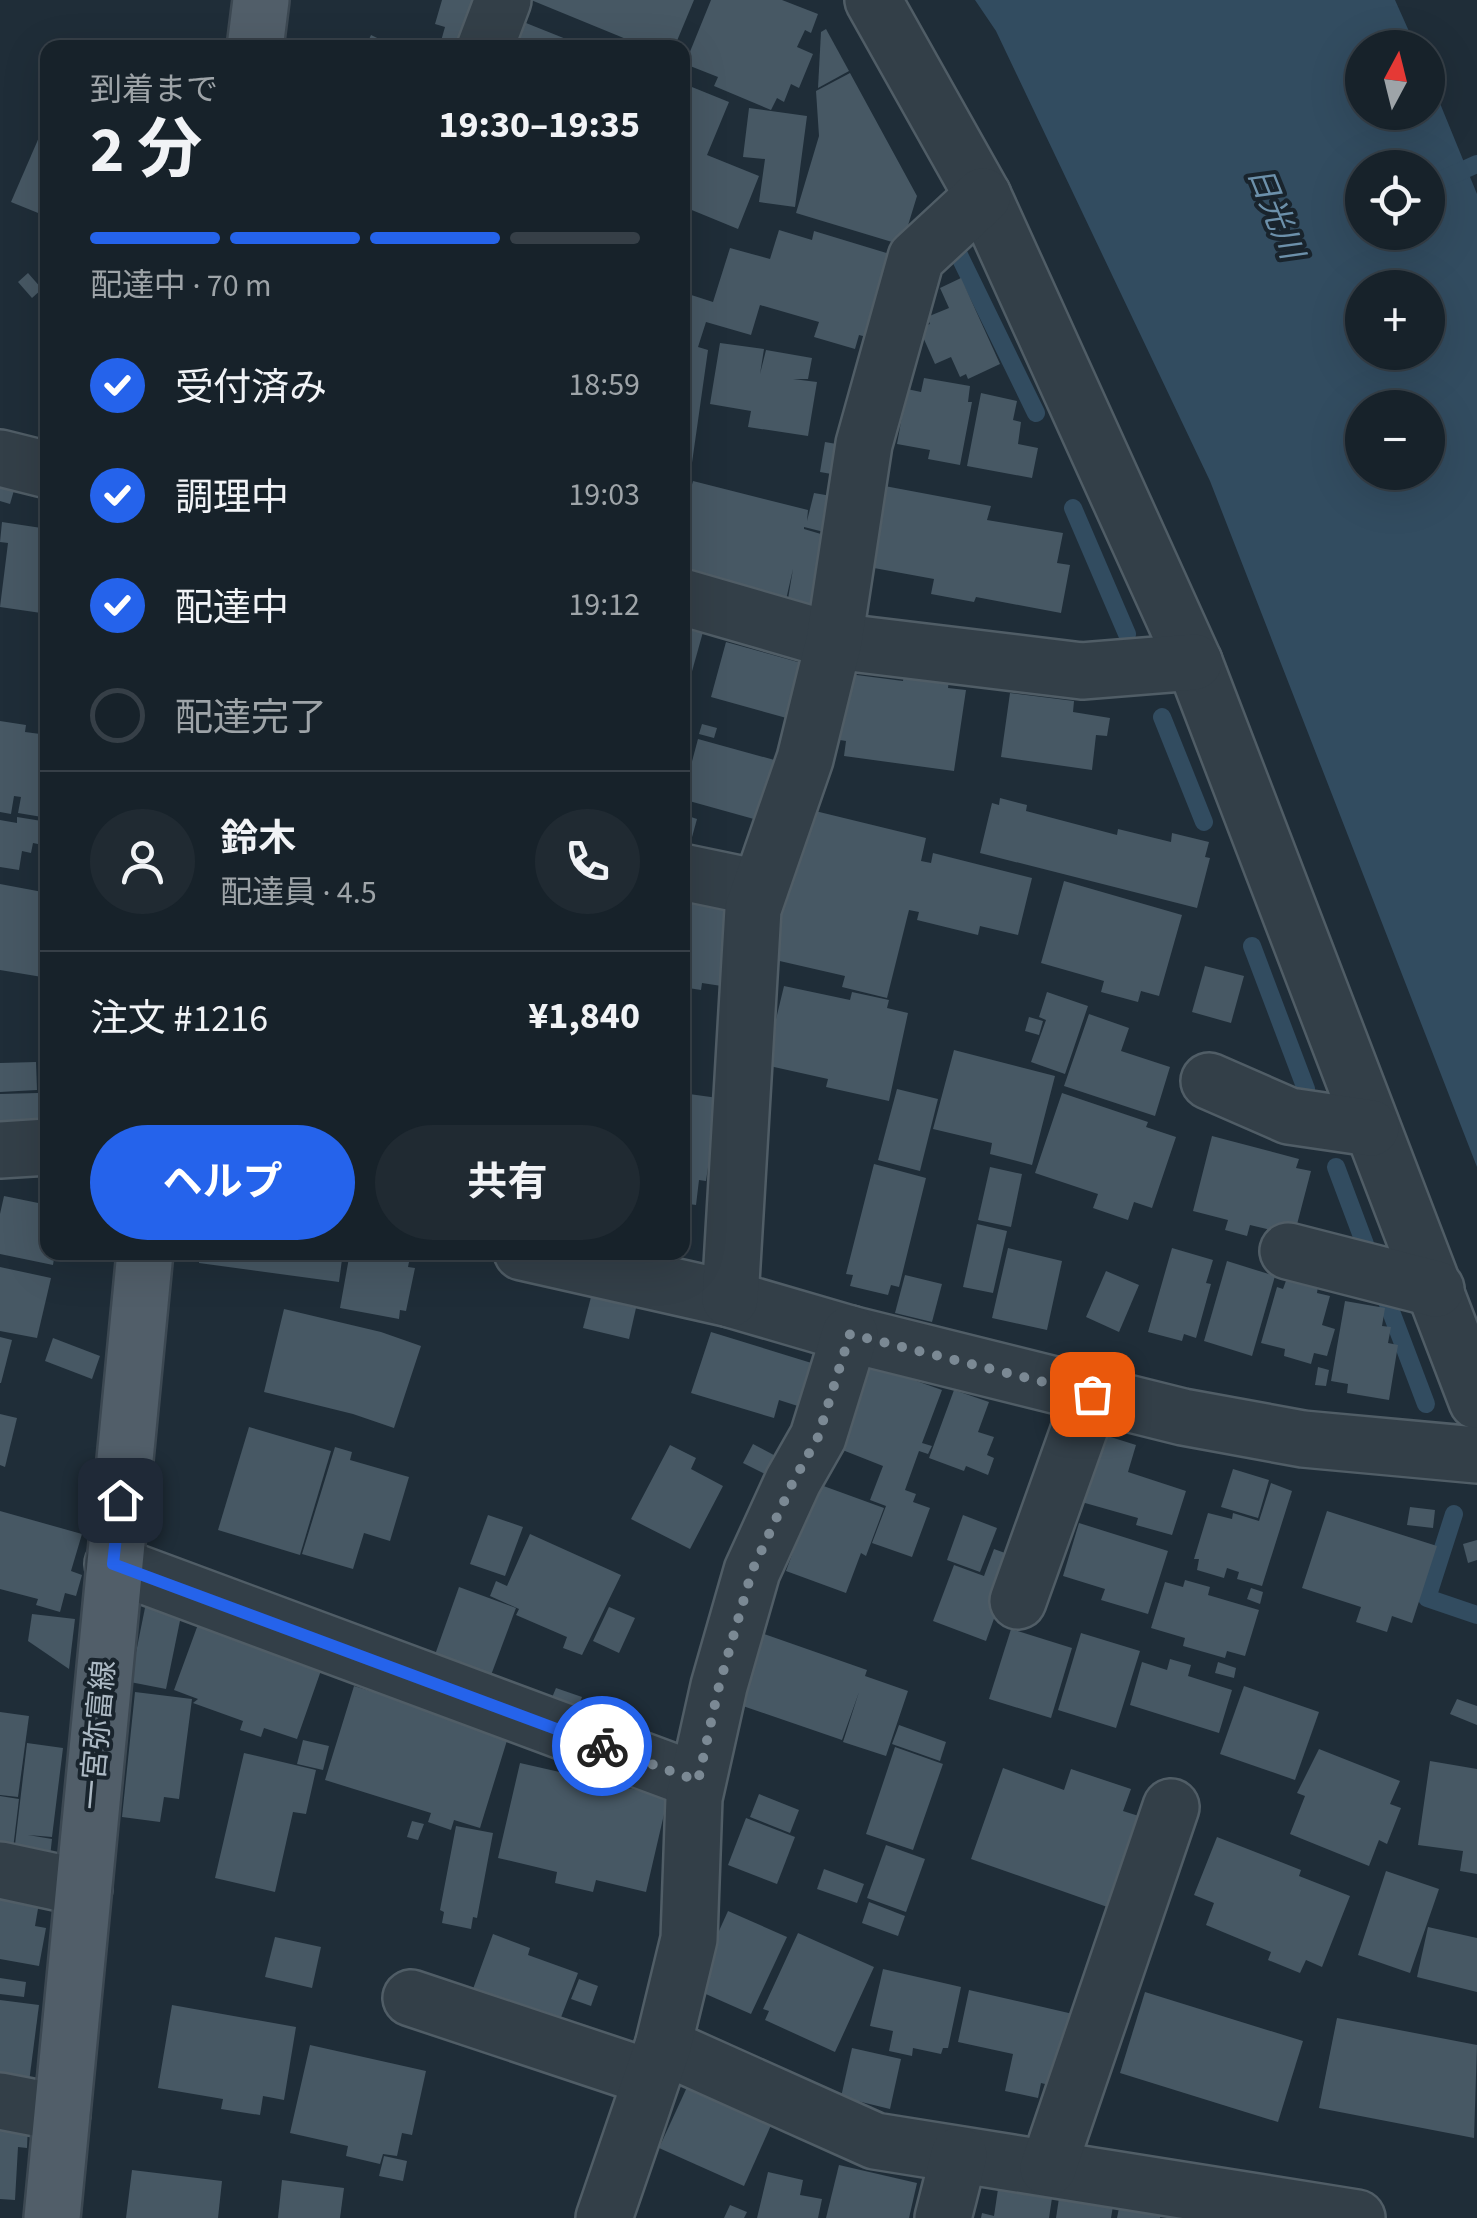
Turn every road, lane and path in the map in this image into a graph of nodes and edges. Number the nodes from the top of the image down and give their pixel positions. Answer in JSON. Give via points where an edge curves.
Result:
{"nodes":[{"id":1,"x":261,"y":0,"type":"edge"},
{"id":2,"x":502,"y":0,"type":"edge"},
{"id":3,"x":873,"y":0,"type":"edge"},
{"id":4,"x":257,"y":40,"type":"edge"},
{"id":5,"x":488,"y":40,"type":"edge"},
{"id":6,"x":983,"y":196,"type":"junction"},
{"id":7,"x":0,"y":458,"type":"edge"},
{"id":8,"x":40,"y":468,"type":"edge"},
{"id":9,"x":690,"y":599,"type":"edge"},
{"id":10,"x":834,"y":641,"type":"junction"},
{"id":11,"x":1194,"y":662,"type":"junction"},
{"id":12,"x":690,"y":874,"type":"edge"},
{"id":13,"x":759,"y":888,"type":"junction"},
{"id":14,"x":1209,"y":1080,"type":"dead end"},
{"id":15,"x":1370,"y":1128,"type":"junction"},
{"id":16,"x":40,"y":1148,"type":"edge"},
{"id":17,"x":0,"y":1150,"type":"edge"},
{"id":18,"x":1288,"y":1251,"type":"dead end"},
{"id":19,"x":144,"y":1260,"type":"edge"},
{"id":20,"x":557,"y":1260,"type":"edge"},
{"id":21,"x":1436,"y":1289,"type":"junction"},
{"id":22,"x":730,"y":1299,"type":"junction"},
{"id":23,"x":850,"y":1334,"type":"junction"},
{"id":24,"x":1092,"y":1394,"type":"junction"},
{"id":25,"x":1477,"y":1401,"type":"edge"},
{"id":26,"x":1477,"y":1454,"type":"edge"},
{"id":27,"x":113,"y":1564,"type":"junction"},
{"id":28,"x":1018,"y":1601,"type":"dead end"},
{"id":29,"x":698,"y":1781,"type":"junction"},
{"id":30,"x":1171,"y":1807,"type":"dead end"},
{"id":31,"x":0,"y":1870,"type":"edge"},
{"id":32,"x":84,"y":1888,"type":"junction"},
{"id":33,"x":411,"y":1998,"type":"dead end"},
{"id":34,"x":657,"y":2062,"type":"junction"},
{"id":35,"x":0,"y":2101,"type":"edge"},
{"id":36,"x":62,"y":2113,"type":"junction"},
{"id":37,"x":959,"y":2155,"type":"junction"},
{"id":38,"x":1048,"y":2168,"type":"junction"},
{"id":39,"x":52,"y":2218,"type":"edge"},
{"id":40,"x":604,"y":2218,"type":"edge"},
{"id":41,"x":943,"y":2218,"type":"edge"},
{"id":42,"x":1356,"y":2218,"type":"edge"}],
"edges":[{"from":1,"to":4,"type":"main road"},
{"from":2,"to":5,"type":"street"},
{"from":3,"to":6,"type":"street"},
{"from":6,"to":10,"type":"street","via":[[916,258],[864,444]]},
{"from":6,"to":11,"type":"street"},
{"from":7,"to":8,"type":"street"},
{"from":9,"to":10,"type":"street"},
{"from":10,"to":11,"type":"street","via":[[1082,671]]},
{"from":10,"to":13,"type":"street","via":[[805,760]]},
{"from":11,"to":15,"type":"street"},
{"from":12,"to":13,"type":"street"},
{"from":13,"to":22,"type":"street"},
{"from":14,"to":15,"type":"street","via":[[1289,1116]]},
{"from":15,"to":21,"type":"street"},
{"from":16,"to":17,"type":"street"},
{"from":18,"to":21,"type":"street"},
{"from":19,"to":27,"type":"main road","name":"一宮弥富線"},
{"from":20,"to":22,"type":"street"},
{"from":21,"to":25,"type":"street"},
{"from":22,"to":23,"type":"street"},
{"from":23,"to":24,"type":"street"},
{"from":23,"to":29,"type":"street","via":[[818,1437],[752,1571]]},
{"from":24,"to":26,"type":"street","via":[[1304,1439]]},
{"from":24,"to":28,"type":"street"},
{"from":27,"to":29,"type":"street"},
{"from":27,"to":32,"type":"main road","name":"一宮弥富線"},
{"from":29,"to":34,"type":"street","via":[[689,1939]]},
{"from":30,"to":38,"type":"street"},
{"from":31,"to":32,"type":"street"},
{"from":32,"to":36,"type":"main road","name":"一宮弥富線"},
{"from":33,"to":34,"type":"street"},
{"from":34,"to":37,"type":"street","via":[[874,2140]]},
{"from":34,"to":40,"type":"street"},
{"from":35,"to":36,"type":"street"},
{"from":36,"to":39,"type":"main road","name":"一宮弥富線"},
{"from":37,"to":38,"type":"street"},
{"from":37,"to":41,"type":"street"},
{"from":38,"to":42,"type":"street"}]}
